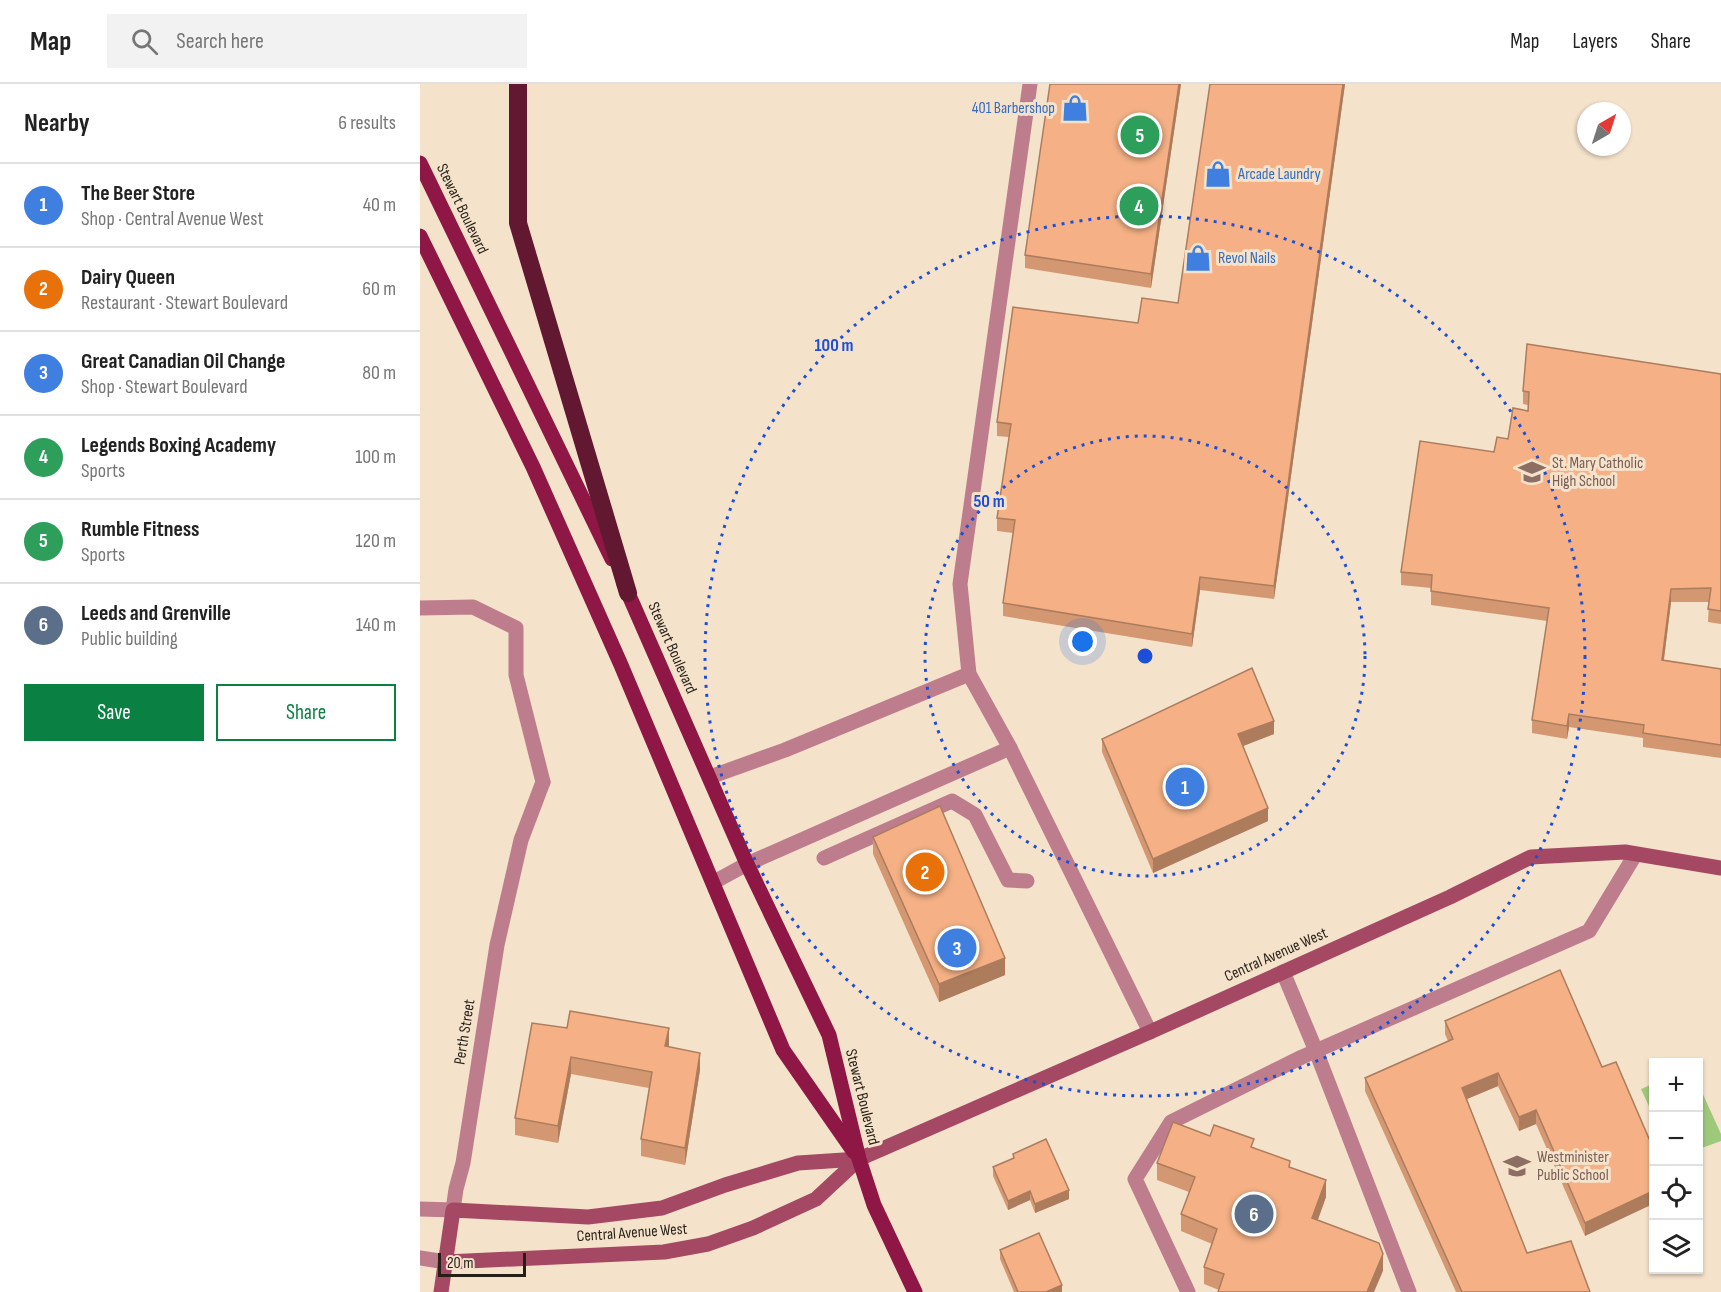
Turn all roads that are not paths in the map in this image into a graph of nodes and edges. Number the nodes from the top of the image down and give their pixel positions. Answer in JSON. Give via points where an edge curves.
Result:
{"nodes":[{"id":1,"x":518,"y":84,"type":"edge"},
{"id":2,"x":1030,"y":84,"type":"edge"},
{"id":3,"x":420,"y":163,"type":"edge"},
{"id":4,"x":420,"y":236,"type":"edge"},
{"id":5,"x":628,"y":592,"type":"junction"},
{"id":6,"x":420,"y":608,"type":"edge"},
{"id":7,"x":969,"y":674,"type":"junction"},
{"id":8,"x":1010,"y":748,"type":"junction"},
{"id":9,"x":710,"y":777,"type":"junction"},
{"id":10,"x":1635,"y":855,"type":"junction"},
{"id":11,"x":824,"y":858,"type":"dead end"},
{"id":12,"x":747,"y":864,"type":"junction"},
{"id":13,"x":1721,"y":868,"type":"edge"},
{"id":14,"x":1027,"y":881,"type":"dead end"},
{"id":15,"x":714,"y":882,"type":"junction"},
{"id":16,"x":1283,"y":972,"type":"junction"},
{"id":17,"x":1150,"y":1032,"type":"junction"},
{"id":18,"x":1316,"y":1051,"type":"junction"},
{"id":19,"x":859,"y":1160,"type":"junction"},
{"id":20,"x":420,"y":1209,"type":"edge"},
{"id":21,"x":453,"y":1210,"type":"junction"},
{"id":22,"x":420,"y":1258,"type":"edge"},
{"id":23,"x":446,"y":1262,"type":"junction"},
{"id":24,"x":441,"y":1292,"type":"edge"},
{"id":25,"x":915,"y":1292,"type":"edge"},
{"id":26,"x":1188,"y":1292,"type":"edge"},
{"id":27,"x":1409,"y":1292,"type":"edge"}],
"edges":[{"from":1,"to":5,"type":"highway","via":[[518,223]]},
{"from":2,"to":7,"type":"street","via":[[960,584]]},
{"from":3,"to":5,"type":"main road","name":"Stewart Boulevard"},
{"from":4,"to":15,"type":"main road","name":"Stewart Boulevard","via":[[542,488]]},
{"from":5,"to":9,"type":"main road","name":"Stewart Boulevard"},
{"from":6,"to":21,"type":"street","name":"Perth Street","via":[[473,607],[516,628],[516,675],[543,782],[521,840],[497,945]]},
{"from":7,"to":8,"type":"street"},
{"from":7,"to":9,"type":"street"},
{"from":8,"to":12,"type":"street"},
{"from":8,"to":17,"type":"street"},
{"from":9,"to":12,"type":"main road","name":"Stewart Boulevard"},
{"from":10,"to":13,"type":"street","name":"Central Avenue West"},
{"from":10,"to":16,"type":"street","name":"Central Avenue West","via":[[1625,852],[1531,857]]},
{"from":10,"to":18,"type":"street","via":[[1589,931]]},
{"from":11,"to":14,"type":"street","via":[[952,801],[975,815],[1008,880]]},
{"from":12,"to":15,"type":"street"},
{"from":12,"to":19,"type":"main road","name":"Stewart Boulevard","via":[[829,1035]]},
{"from":15,"to":19,"type":"main road","name":"Stewart Boulevard","via":[[783,1050]]},
{"from":16,"to":17,"type":"street","name":"Central Avenue West"},
{"from":16,"to":18,"type":"street"},
{"from":17,"to":19,"type":"street","name":"Central Avenue West"},
{"from":18,"to":26,"type":"street","via":[[1171,1122],[1135,1179]]},
{"from":18,"to":27,"type":"street"},
{"from":19,"to":21,"type":"street","name":"Central Avenue West","via":[[798,1163],[662,1209],[588,1217]]},
{"from":19,"to":23,"type":"street","name":"Central Avenue West","via":[[816,1199],[708,1244],[664,1252]]},
{"from":19,"to":25,"type":"main road","name":"Stewart Boulevard","via":[[874,1205]]},
{"from":20,"to":21,"type":"street","name":"Central Avenue West"},
{"from":21,"to":23,"type":"street","name":"Perth Street"},
{"from":22,"to":23,"type":"street","name":"Central Avenue West"},
{"from":23,"to":24,"type":"street","name":"Perth Street"}]}
